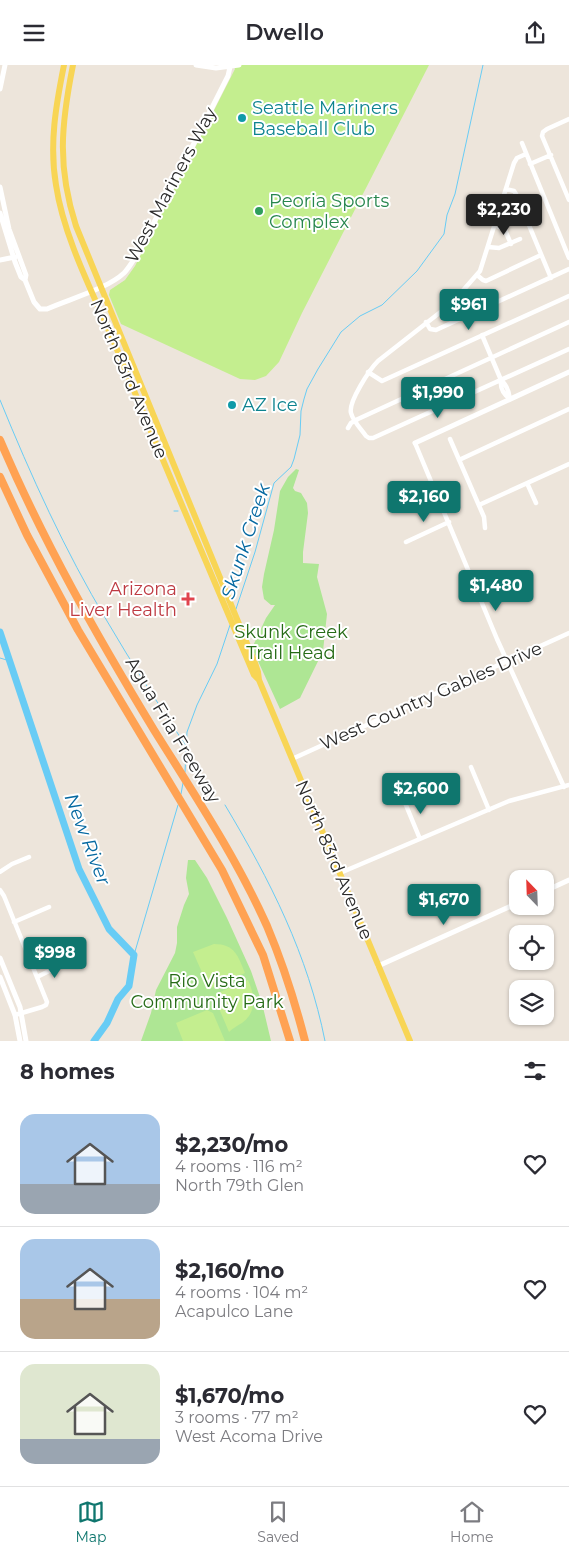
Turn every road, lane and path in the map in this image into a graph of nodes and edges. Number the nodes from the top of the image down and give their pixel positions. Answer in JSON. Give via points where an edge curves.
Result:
{"nodes":[{"id":1,"x":5,"y":65,"type":"edge"},
{"id":2,"x":64,"y":65,"type":"edge"},
{"id":3,"x":73,"y":65,"type":"edge"},
{"id":4,"x":196,"y":65,"type":"edge"},
{"id":5,"x":239,"y":65,"type":"edge"},
{"id":6,"x":230,"y":67,"type":"junction"},
{"id":7,"x":0,"y":89,"type":"edge"},
{"id":8,"x":569,"y":119,"type":"edge"},
{"id":9,"x":522,"y":143,"type":"dead end"},
{"id":10,"x":526,"y":153,"type":"junction"},
{"id":11,"x":550,"y":155,"type":"junction"},
{"id":12,"x":530,"y":164,"type":"junction"},
{"id":13,"x":0,"y":187,"type":"edge"},
{"id":14,"x":506,"y":189,"type":"junction"},
{"id":15,"x":569,"y":200,"type":"edge"},
{"id":16,"x":0,"y":213,"type":"edge"},
{"id":17,"x":495,"y":225,"type":"junction"},
{"id":18,"x":520,"y":239,"type":"dead end"},
{"id":19,"x":510,"y":243,"type":"junction"},
{"id":20,"x":488,"y":247,"type":"junction"},
{"id":21,"x":542,"y":255,"type":"junction"},
{"id":22,"x":15,"y":257,"type":"junction"},
{"id":23,"x":569,"y":258,"type":"edge"},
{"id":24,"x":0,"y":261,"type":"edge"},
{"id":25,"x":569,"y":269,"type":"edge"},
{"id":26,"x":477,"y":275,"type":"junction"},
{"id":27,"x":551,"y":278,"type":"junction"},
{"id":28,"x":100,"y":287,"type":"junction"},
{"id":29,"x":92,"y":290,"type":"junction"},
{"id":30,"x":569,"y":296,"type":"edge"},
{"id":31,"x":426,"y":322,"type":"junction"},
{"id":32,"x":569,"y":323,"type":"edge"},
{"id":33,"x":482,"y":335,"type":"junction"},
{"id":34,"x":569,"y":349,"type":"edge"},
{"id":35,"x":492,"y":358,"type":"junction"},
{"id":36,"x":368,"y":372,"type":"junction"},
{"id":37,"x":569,"y":372,"type":"edge"},
{"id":38,"x":501,"y":380,"type":"junction"},
{"id":39,"x":510,"y":399,"type":"junction"},
{"id":40,"x":569,"y":409,"type":"edge"},
{"id":41,"x":354,"y":421,"type":"junction"},
{"id":42,"x":348,"y":428,"type":"dead end"},
{"id":43,"x":450,"y":439,"type":"dead end"},
{"id":44,"x":0,"y":440,"type":"edge"},
{"id":45,"x":415,"y":443,"type":"joint"},
{"id":46,"x":459,"y":460,"type":"junction"},
{"id":47,"x":569,"y":464,"type":"edge"},
{"id":48,"x":0,"y":477,"type":"edge"},
{"id":49,"x":527,"y":483,"type":"junction"},
{"id":50,"x":536,"y":503,"type":"dead end"},
{"id":51,"x":479,"y":505,"type":"junction"},
{"id":52,"x":449,"y":522,"type":"junction"},
{"id":53,"x":485,"y":527,"type":"dead end"},
{"id":54,"x":406,"y":542,"type":"dead end"},
{"id":55,"x":569,"y":633,"type":"edge"},
{"id":56,"x":507,"y":661,"type":"junction"},
{"id":57,"x":253,"y":667,"type":"junction"},
{"id":58,"x":292,"y":759,"type":"junction"},
{"id":59,"x":471,"y":767,"type":"dead end"},
{"id":60,"x":566,"y":786,"type":"edge"},
{"id":61,"x":403,"y":798,"type":"dead end"},
{"id":62,"x":489,"y":810,"type":"junction"},
{"id":63,"x":420,"y":839,"type":"junction"},
{"id":64,"x":29,"y":857,"type":"dead end"},
{"id":65,"x":0,"y":873,"type":"edge"},
{"id":66,"x":340,"y":873,"type":"junction"},
{"id":67,"x":569,"y":879,"type":"edge"},
{"id":68,"x":554,"y":886,"type":"edge"},
{"id":69,"x":0,"y":890,"type":"edge"},
{"id":70,"x":49,"y":907,"type":"dead end"},
{"id":71,"x":509,"y":907,"type":"edge"},
{"id":72,"x":14,"y":922,"type":"junction"},
{"id":73,"x":0,"y":958,"type":"edge"},
{"id":74,"x":59,"y":962,"type":"dead end"},
{"id":75,"x":378,"y":966,"type":"junction"},
{"id":76,"x":0,"y":977,"type":"edge"},
{"id":77,"x":37,"y":977,"type":"junction"},
{"id":78,"x":21,"y":1013,"type":"junction"},
{"id":79,"x":15,"y":1015,"type":"junction"},
{"id":80,"x":20,"y":1041,"type":"edge"},
{"id":81,"x":26,"y":1041,"type":"edge"},
{"id":82,"x":290,"y":1041,"type":"edge"},
{"id":83,"x":305,"y":1041,"type":"edge"},
{"id":84,"x":410,"y":1041,"type":"edge"}],
"edges":[{"from":1,"to":7,"type":"street"},
{"from":2,"to":29,"type":"main road","name":"North 83rd Avenue","via":[[53,126],[54,169],[62,215]]},
{"from":3,"to":28,"type":"main road","name":"North 83rd Avenue","via":[[66,98],[62,166],[70,208]]},
{"from":4,"to":6,"type":"street"},
{"from":5,"to":6,"type":"street"},
{"from":6,"to":28,"type":"street","name":"West Mariners Way","via":[[138,253],[122,274]]},
{"from":8,"to":11,"type":"street","via":[[543,132]]},
{"from":9,"to":10,"type":"street"},
{"from":10,"to":12,"type":"street"},
{"from":10,"to":14,"type":"street","via":[[514,163]]},
{"from":11,"to":12,"type":"street"},
{"from":11,"to":15,"type":"street"},
{"from":12,"to":23,"type":"street"},
{"from":13,"to":22,"type":"street"},
{"from":14,"to":17,"type":"street"},
{"from":14,"to":21,"type":"street","via":[[516,194]]},
{"from":16,"to":22,"type":"street"},
{"from":17,"to":19,"type":"street","via":[[503,227]]},
{"from":17,"to":20,"type":"street"},
{"from":18,"to":19,"type":"street"},
{"from":19,"to":20,"type":"street","via":[[496,249]]},
{"from":20,"to":26,"type":"street"},
{"from":21,"to":26,"type":"street","via":[[486,281]]},
{"from":21,"to":27,"type":"street"},
{"from":22,"to":24,"type":"street"},
{"from":22,"to":29,"type":"street","name":"West Mariners Way","via":[[21,277],[40,309]]},
{"from":25,"to":27,"type":"street"},
{"from":26,"to":31,"type":"street","via":[[452,303]]},
{"from":27,"to":31,"type":"street","via":[[436,330],[430,329]]},
{"from":28,"to":29,"type":"street","name":"West Mariners Way"},
{"from":28,"to":57,"type":"main road","name":"North 83rd Avenue"},
{"from":29,"to":57,"type":"main road","name":"North 83rd Avenue"},
{"from":30,"to":33,"type":"street"},
{"from":31,"to":36,"type":"street","via":[[383,355]]},
{"from":32,"to":35,"type":"street"},
{"from":33,"to":35,"type":"street"},
{"from":33,"to":36,"type":"street","via":[[382,381]]},
{"from":34,"to":38,"type":"street"},
{"from":35,"to":38,"type":"street"},
{"from":35,"to":41,"type":"street"},
{"from":36,"to":41,"type":"street","via":[[350,409]]},
{"from":37,"to":39,"type":"street"},
{"from":38,"to":39,"type":"street"},
{"from":38,"to":41,"type":"street","via":[[369,439]]},
{"from":39,"to":45,"type":"street"},
{"from":40,"to":46,"type":"street"},
{"from":41,"to":42,"type":"street"},
{"from":43,"to":46,"type":"street"},
{"from":44,"to":83,"type":"highway","name":"Agua Fria Freeway","via":[[76,597],[246,883],[282,964]]},
{"from":45,"to":52,"type":"street"},
{"from":46,"to":51,"type":"street"},
{"from":47,"to":49,"type":"street"},
{"from":48,"to":82,"type":"highway","name":"Agua Fria Freeway","via":[[78,630],[222,870],[263,955]]},
{"from":49,"to":50,"type":"street"},
{"from":49,"to":51,"type":"street"},
{"from":51,"to":53,"type":"street"},
{"from":52,"to":54,"type":"street"},
{"from":52,"to":56,"type":"street"},
{"from":55,"to":56,"type":"street","name":"West Country Gables Drive"},
{"from":56,"to":58,"type":"street","name":"West Country Gables Drive"},
{"from":56,"to":60,"type":"street"},
{"from":57,"to":58,"type":"main road","name":"North 83rd Avenue","via":[[258,672]]},
{"from":58,"to":66,"type":"main road","name":"North 83rd Avenue"},
{"from":59,"to":62,"type":"street"},
{"from":60,"to":62,"type":"street","via":[[522,796]]},
{"from":61,"to":63,"type":"street"},
{"from":62,"to":63,"type":"street"},
{"from":63,"to":66,"type":"street"},
{"from":64,"to":65,"type":"street"},
{"from":66,"to":75,"type":"main road","name":"North 83rd Avenue"},
{"from":67,"to":68,"type":"street"},
{"from":69,"to":72,"type":"street"},
{"from":70,"to":72,"type":"street"},
{"from":71,"to":75,"type":"street"},
{"from":72,"to":77,"type":"street"},
{"from":73,"to":78,"type":"street"},
{"from":74,"to":77,"type":"street"},
{"from":75,"to":84,"type":"main road","name":"North 83rd Avenue"},
{"from":76,"to":79,"type":"street"},
{"from":77,"to":78,"type":"street","via":[[46,1005]]},
{"from":78,"to":79,"type":"street"},
{"from":78,"to":81,"type":"street"},
{"from":79,"to":80,"type":"street"}]}
